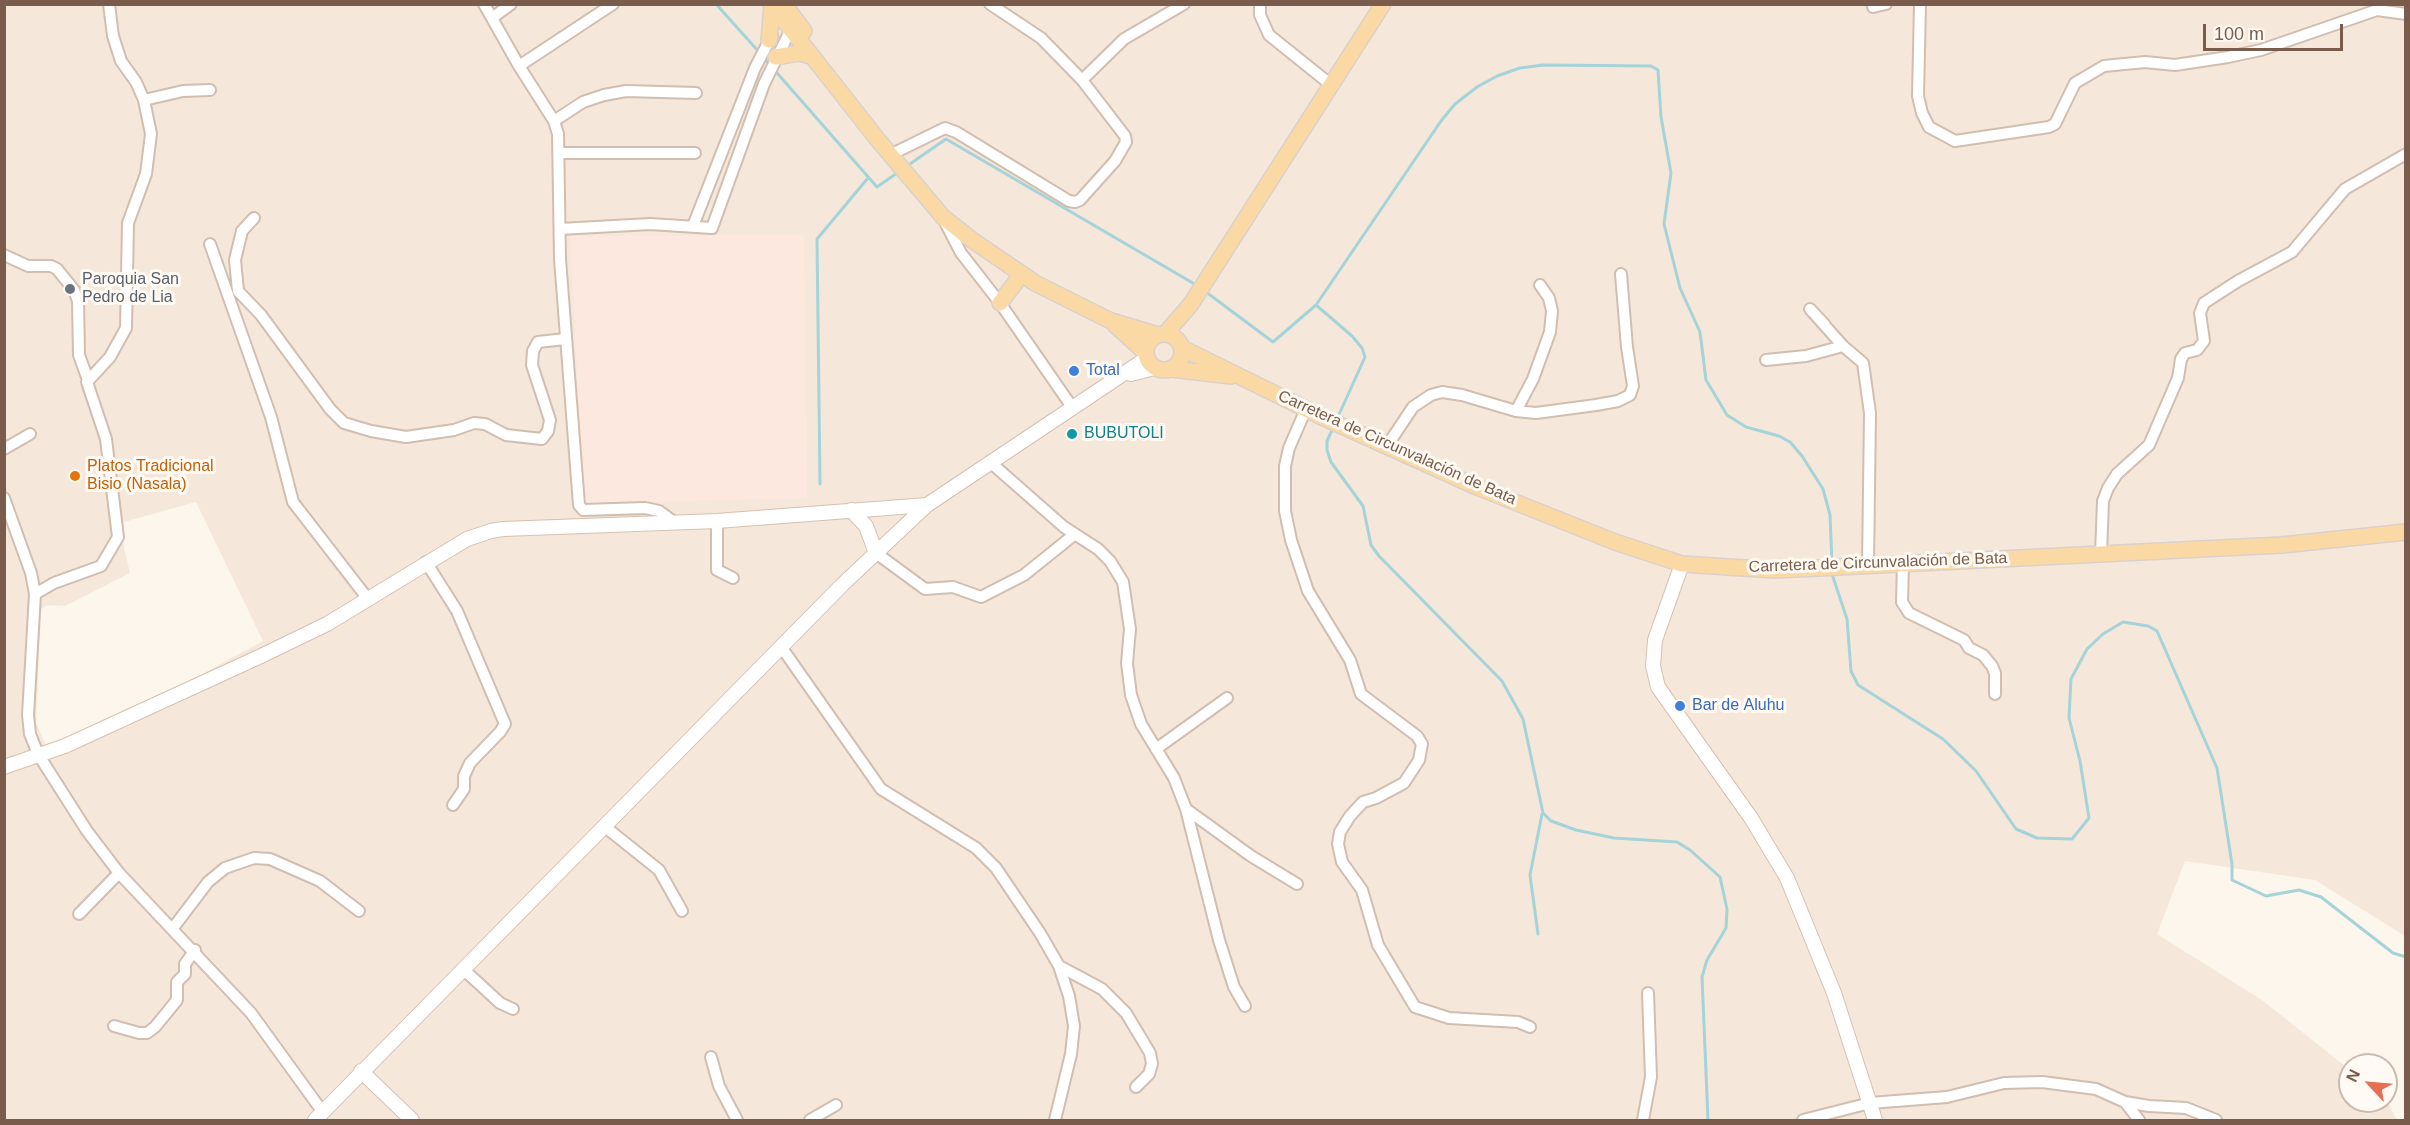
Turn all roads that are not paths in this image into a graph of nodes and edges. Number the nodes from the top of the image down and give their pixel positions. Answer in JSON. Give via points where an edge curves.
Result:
{"nodes":[{"id":1,"x":109,"y":4,"type":"edge"},
{"id":2,"x":484,"y":4,"type":"edge"},
{"id":3,"x":511,"y":4,"type":"edge"},
{"id":4,"x":613,"y":4,"type":"edge"},
{"id":5,"x":990,"y":4,"type":"edge"},
{"id":6,"x":1184,"y":4,"type":"edge"},
{"id":7,"x":1260,"y":4,"type":"edge"},
{"id":8,"x":1383,"y":4,"type":"edge"},
{"id":9,"x":1886,"y":4,"type":"edge"},
{"id":10,"x":1920,"y":4,"type":"edge"},
{"id":11,"x":1873,"y":7,"type":"dead end"},
{"id":12,"x":783,"y":14,"type":"edge"},
{"id":13,"x":2406,"y":14,"type":"edge"},
{"id":14,"x":492,"y":18,"type":"junction"},
{"id":15,"x":768,"y":42,"type":"joint"},
{"id":16,"x":811,"y":56,"type":"junction"},
{"id":17,"x":776,"y":58,"type":"junction"},
{"id":18,"x":519,"y":66,"type":"junction"},
{"id":19,"x":1082,"y":80,"type":"junction"},
{"id":20,"x":1330,"y":84,"type":"junction"},
{"id":21,"x":210,"y":90,"type":"dead end"},
{"id":22,"x":696,"y":93,"type":"dead end"},
{"id":23,"x":144,"y":100,"type":"junction"},
{"id":24,"x":554,"y":121,"type":"junction"},
{"id":25,"x":560,"y":153,"type":"junction"},
{"id":26,"x":695,"y":153,"type":"dead end"},
{"id":27,"x":2406,"y":154,"type":"edge"},
{"id":28,"x":892,"y":155,"type":"junction"},
{"id":29,"x":943,"y":217,"type":"junction"},
{"id":30,"x":254,"y":218,"type":"dead end"},
{"id":31,"x":693,"y":226,"type":"junction"},
{"id":32,"x":560,"y":229,"type":"junction"},
{"id":33,"x":210,"y":244,"type":"dead end"},
{"id":34,"x":4,"y":255,"type":"edge"},
{"id":35,"x":1621,"y":274,"type":"dead end"},
{"id":36,"x":1021,"y":275,"type":"junction"},
{"id":37,"x":1540,"y":285,"type":"dead end"},
{"id":38,"x":1194,"y":300,"type":"junction"},
{"id":39,"x":1000,"y":303,"type":"junction"},
{"id":40,"x":1111,"y":321,"type":"junction"},
{"id":41,"x":1825,"y":325,"type":"dead end"},
{"id":42,"x":1162,"y":334,"type":"junction"},
{"id":43,"x":565,"y":339,"type":"junction"},
{"id":44,"x":1182,"y":346,"type":"junction"},
{"id":45,"x":1843,"y":346,"type":"junction"},
{"id":46,"x":1149,"y":360,"type":"junction"},
{"id":47,"x":1766,"y":360,"type":"dead end"},
{"id":48,"x":1171,"y":369,"type":"junction"},
{"id":49,"x":1243,"y":378,"type":"junction"},
{"id":50,"x":88,"y":380,"type":"junction"},
{"id":51,"x":1072,"y":407,"type":"junction"},
{"id":52,"x":1306,"y":409,"type":"junction"},
{"id":53,"x":1516,"y":411,"type":"junction"},
{"id":54,"x":30,"y":434,"type":"dead end"},
{"id":55,"x":1387,"y":446,"type":"junction"},
{"id":56,"x":4,"y":449,"type":"edge"},
{"id":57,"x":990,"y":462,"type":"junction"},
{"id":58,"x":4,"y":498,"type":"edge"},
{"id":59,"x":927,"y":505,"type":"junction"},
{"id":60,"x":851,"y":510,"type":"junction"},
{"id":61,"x":717,"y":521,"type":"junction"},
{"id":62,"x":674,"y":522,"type":"junction"},
{"id":63,"x":2406,"y":532,"type":"edge"},
{"id":64,"x":1075,"y":534,"type":"junction"},
{"id":65,"x":876,"y":553,"type":"junction"},
{"id":66,"x":2101,"y":554,"type":"junction"},
{"id":67,"x":426,"y":562,"type":"junction"},
{"id":68,"x":1682,"y":564,"type":"junction"},
{"id":69,"x":1903,"y":564,"type":"junction"},
{"id":70,"x":1868,"y":565,"type":"junction"},
{"id":71,"x":733,"y":578,"type":"dead end"},
{"id":72,"x":35,"y":594,"type":"junction"},
{"id":73,"x":368,"y":599,"type":"junction"},
{"id":74,"x":782,"y":648,"type":"junction"},
{"id":75,"x":1995,"y":694,"type":"dead end"},
{"id":76,"x":1227,"y":698,"type":"dead end"},
{"id":77,"x":1156,"y":749,"type":"junction"},
{"id":78,"x":38,"y":754,"type":"junction"},
{"id":79,"x":4,"y":767,"type":"edge"},
{"id":80,"x":453,"y":805,"type":"dead end"},
{"id":81,"x":1186,"y":809,"type":"junction"},
{"id":82,"x":604,"y":826,"type":"junction"},
{"id":83,"x":119,"y":873,"type":"junction"},
{"id":84,"x":1297,"y":884,"type":"dead end"},
{"id":85,"x":682,"y":910,"type":"dead end"},
{"id":86,"x":359,"y":911,"type":"dead end"},
{"id":87,"x":79,"y":914,"type":"dead end"},
{"id":88,"x":174,"y":928,"type":"junction"},
{"id":89,"x":195,"y":950,"type":"junction"},
{"id":90,"x":1059,"y":966,"type":"junction"},
{"id":91,"x":464,"y":969,"type":"junction"},
{"id":92,"x":1648,"y":993,"type":"dead end"},
{"id":93,"x":1245,"y":1006,"type":"dead end"},
{"id":94,"x":513,"y":1010,"type":"dead end"},
{"id":95,"x":114,"y":1026,"type":"dead end"},
{"id":96,"x":1530,"y":1027,"type":"dead end"},
{"id":97,"x":711,"y":1057,"type":"dead end"},
{"id":98,"x":361,"y":1071,"type":"junction"},
{"id":99,"x":1136,"y":1088,"type":"dead end"},
{"id":100,"x":2124,"y":1102,"type":"junction"},
{"id":101,"x":1870,"y":1103,"type":"junction"},
{"id":102,"x":836,"y":1105,"type":"dead end"},
{"id":103,"x":318,"y":1116,"type":"edge"},
{"id":104,"x":412,"y":1120,"type":"edge"},
{"id":105,"x":738,"y":1120,"type":"edge"},
{"id":106,"x":810,"y":1120,"type":"edge"},
{"id":107,"x":1055,"y":1120,"type":"edge"},
{"id":108,"x":1643,"y":1120,"type":"edge"},
{"id":109,"x":1803,"y":1120,"type":"edge"},
{"id":110,"x":1875,"y":1120,"type":"edge"},
{"id":111,"x":2139,"y":1120,"type":"edge"},
{"id":112,"x":2216,"y":1120,"type":"edge"}],
"edges":[{"from":1,"to":23,"type":"street","via":[[121,61]]},
{"from":2,"to":14,"type":"street"},
{"from":3,"to":14,"type":"street"},
{"from":4,"to":18,"type":"street"},
{"from":5,"to":19,"type":"street","via":[[1041,38]]},
{"from":6,"to":19,"type":"street","via":[[1124,39]]},
{"from":7,"to":20,"type":"street","via":[[1260,15],[1269,35]]},
{"from":8,"to":20,"type":"main road"},
{"from":9,"to":11,"type":"street"},
{"from":10,"to":13,"type":"street","via":[[1918,96],[1922,113],[1929,127],[1955,141],[2049,128],[2055,124],[2075,83],[2104,66],[2145,62],[2175,65],[2228,57],[2261,50],[2377,10]]},
{"from":12,"to":15,"type":"main road"},
{"from":12,"to":16,"type":"main road"},
{"from":12,"to":17,"type":"street"},
{"from":12,"to":28,"type":"main road","via":[[876,128]]},
{"from":14,"to":18,"type":"street"},
{"from":15,"to":31,"type":"street"},
{"from":16,"to":17,"type":"main road","via":[[799,53]]},
{"from":16,"to":28,"type":"main road"},
{"from":17,"to":31,"type":"street","via":[[716,222],[712,228]]},
{"from":18,"to":24,"type":"street"},
{"from":19,"to":28,"type":"street","via":[[1126,142],[1115,161],[1080,200],[1069,201],[945,128]]},
{"from":20,"to":38,"type":"main road"},
{"from":21,"to":23,"type":"street","via":[[183,91]]},
{"from":22,"to":24,"type":"street","via":[[615,93],[583,102]]},
{"from":23,"to":50,"type":"street","via":[[151,134],[146,174],[128,223],[126,328],[110,357]]},
{"from":24,"to":25,"type":"street"},
{"from":25,"to":26,"type":"street"},
{"from":25,"to":32,"type":"street"},
{"from":27,"to":66,"type":"street","via":[[2345,189],[2292,252],[2204,303],[2200,313],[2204,341],[2181,359],[2178,378],[2149,445],[2117,474],[2108,488],[2103,501]]},
{"from":28,"to":29,"type":"main road"},
{"from":29,"to":36,"type":"main road"},
{"from":29,"to":39,"type":"street","via":[[961,253]]},
{"from":30,"to":43,"type":"street","via":[[242,231],[235,260],[238,291],[344,423],[406,437],[474,423],[506,435],[543,439],[550,420],[532,365],[533,351],[538,342]]},
{"from":31,"to":32,"type":"street"},
{"from":32,"to":43,"type":"street"},
{"from":33,"to":73,"type":"street","via":[[271,417],[293,502]]},
{"from":34,"to":50,"type":"street","via":[[28,266],[57,269],[74,290],[78,301],[79,355]]},
{"from":35,"to":53,"type":"street","via":[[1634,386],[1630,395],[1596,405],[1536,413]]},
{"from":36,"to":39,"type":"main road"},
{"from":36,"to":40,"type":"main road"},
{"from":37,"to":53,"type":"street","via":[[1552,311],[1550,332]]},
{"from":38,"to":42,"type":"main road"},
{"from":38,"to":44,"type":"main road"},
{"from":39,"to":51,"type":"street"},
{"from":40,"to":42,"type":"main road"},
{"from":40,"to":46,"type":"main road"},
{"from":41,"to":45,"type":"street","via":[[1810,309]]},
{"from":42,"to":44,"type":"main road","via":[[1174,337]]},
{"from":42,"to":46,"type":"main road","via":[[1149,342]]},
{"from":43,"to":62,"type":"street","via":[[579,505],[583,510],[645,508],[659,511]]},
{"from":44,"to":48,"type":"main road","via":[[1179,363]]},
{"from":44,"to":49,"type":"main road","name":"Carretera de Circunvalación de Bata"},
{"from":45,"to":47,"type":"street","via":[[1806,356]]},
{"from":45,"to":70,"type":"street","via":[[1863,363],[1868,391]]},
{"from":46,"to":48,"type":"main road"},
{"from":46,"to":51,"type":"street"},
{"from":48,"to":49,"type":"main road","name":"Carretera de Circunvalación de Bata"},
{"from":49,"to":52,"type":"main road","name":"Carretera de Circunvalación de Bata"},
{"from":50,"to":72,"type":"street","via":[[106,439],[118,537],[101,566]]},
{"from":51,"to":57,"type":"street"},
{"from":52,"to":55,"type":"main road","name":"Carretera de Circunvalación de Bata"},
{"from":52,"to":96,"type":"street","via":[[1285,466],[1285,512],[1308,591],[1350,660],[1361,694],[1417,736],[1422,744],[1419,760],[1404,783],[1377,798],[1362,801],[1350,816],[1340,832],[1342,862],[1362,890],[1378,945],[1415,1007],[1449,1018],[1512,1021]]},
{"from":53,"to":55,"type":"street","via":[[1442,392],[1413,407]]},
{"from":54,"to":56,"type":"street"},
{"from":55,"to":68,"type":"main road","name":"Carretera de Circunvalación de Bata","via":[[1477,487]]},
{"from":57,"to":59,"type":"street"},
{"from":57,"to":64,"type":"street"},
{"from":58,"to":72,"type":"street"},
{"from":59,"to":60,"type":"street"},
{"from":59,"to":65,"type":"street"},
{"from":60,"to":61,"type":"street"},
{"from":60,"to":65,"type":"street","via":[[867,526]]},
{"from":61,"to":62,"type":"street"},
{"from":61,"to":71,"type":"street","via":[[717,570]]},
{"from":62,"to":67,"type":"street","via":[[503,528],[467,538]]},
{"from":63,"to":66,"type":"main road","name":"Carretera de Circunvalación de Bata","via":[[2316,543]]},
{"from":64,"to":65,"type":"street","via":[[1024,575],[981,597],[953,588],[925,589]]},
{"from":64,"to":77,"type":"street","via":[[1098,549],[1124,582],[1130,629],[1127,663],[1131,695],[1141,724]]},
{"from":65,"to":74,"type":"street"},
{"from":66,"to":69,"type":"main road","name":"Carretera de Circunvalación de Bata"},
{"from":67,"to":73,"type":"street"},
{"from":67,"to":80,"type":"street","via":[[457,611],[505,724],[470,763],[464,789]]},
{"from":68,"to":70,"type":"main road","name":"Carretera de Circunvalación de Bata","via":[[1774,570]]},
{"from":68,"to":101,"type":"street","via":[[1655,640],[1653,666],[1658,687],[1751,818],[1787,878],[1820,954]]},
{"from":69,"to":70,"type":"main road","name":"Carretera de Circunvalación de Bata"},
{"from":69,"to":75,"type":"street","via":[[1902,602],[1909,613],[1964,640],[1968,648],[1983,655],[1995,673]]},
{"from":72,"to":78,"type":"street","via":[[28,715]]},
{"from":73,"to":78,"type":"street","via":[[327,624],[172,698],[65,746]]},
{"from":74,"to":82,"type":"street"},
{"from":74,"to":90,"type":"street","via":[[881,789],[976,848],[1016,897]]},
{"from":76,"to":77,"type":"street"},
{"from":77,"to":81,"type":"street","via":[[1174,778]]},
{"from":78,"to":79,"type":"street"},
{"from":78,"to":83,"type":"street"},
{"from":81,"to":84,"type":"street"},
{"from":81,"to":93,"type":"street","via":[[1234,987]]},
{"from":82,"to":85,"type":"street","via":[[659,870]]},
{"from":82,"to":91,"type":"street"},
{"from":83,"to":87,"type":"street"},
{"from":83,"to":88,"type":"street"},
{"from":86,"to":88,"type":"street","via":[[320,881],[270,859],[254,858],[225,868],[208,882]]},
{"from":88,"to":89,"type":"street"},
{"from":89,"to":95,"type":"street","via":[[177,982],[177,1000],[155,1027],[139,1033]]},
{"from":89,"to":103,"type":"street","via":[[251,1012]]},
{"from":90,"to":99,"type":"street","via":[[1102,989],[1126,1013],[1150,1053],[1152,1064],[1149,1074]]},
{"from":90,"to":107,"type":"street","via":[[1074,1026]]},
{"from":91,"to":94,"type":"street"},
{"from":91,"to":98,"type":"street"},
{"from":92,"to":108,"type":"street","via":[[1651,1077]]},
{"from":97,"to":105,"type":"street","via":[[719,1086]]},
{"from":98,"to":103,"type":"street"},
{"from":98,"to":104,"type":"street"},
{"from":100,"to":101,"type":"street","via":[[2096,1089],[2042,1082],[2004,1083],[1947,1096]]},
{"from":100,"to":111,"type":"street"},
{"from":100,"to":112,"type":"street","via":[[2186,1108]]},
{"from":101,"to":109,"type":"street"},
{"from":101,"to":110,"type":"street"},
{"from":102,"to":106,"type":"street"}]}
